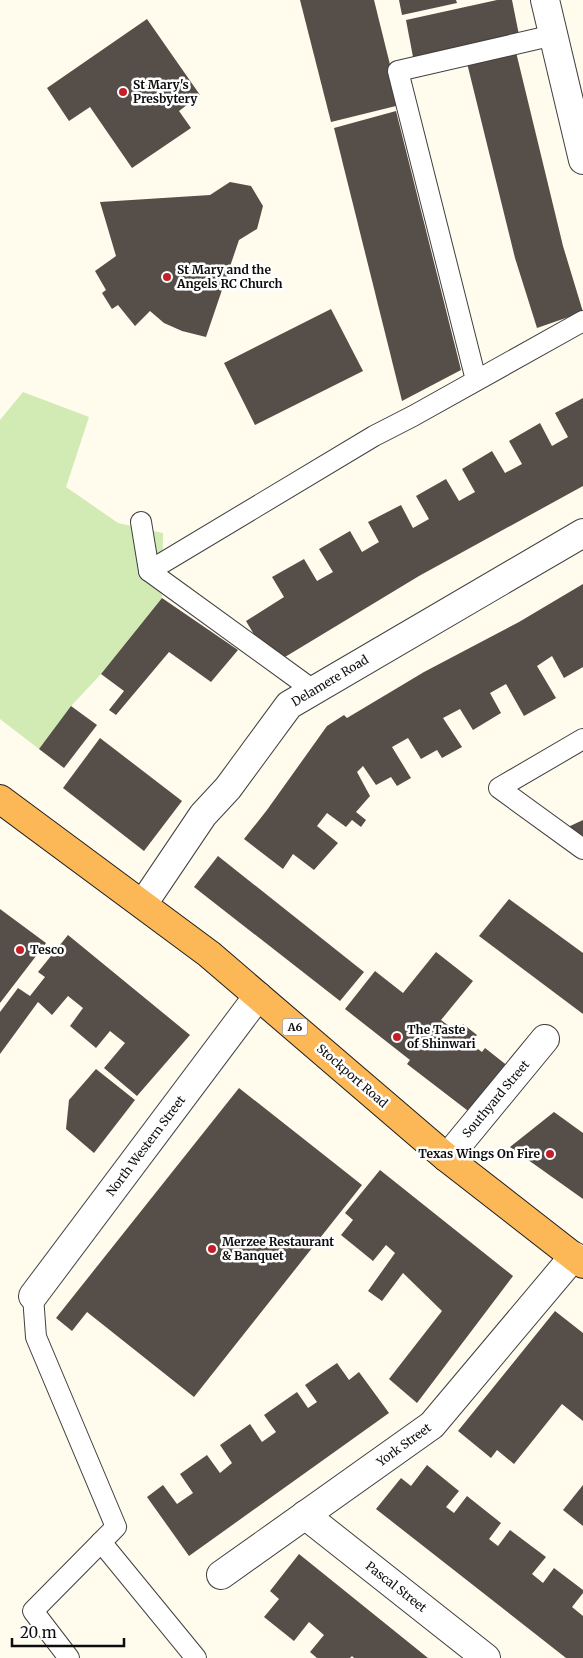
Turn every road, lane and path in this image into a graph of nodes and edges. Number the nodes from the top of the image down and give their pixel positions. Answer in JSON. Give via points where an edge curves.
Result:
{"nodes":[{"id":1,"x":545,"y":0,"type":"edge"},
{"id":2,"x":554,"y":35,"type":"junction"},
{"id":3,"x":583,"y":160,"type":"edge"},
{"id":4,"x":583,"y":321,"type":"edge"},
{"id":5,"x":476,"y":380,"type":"junction"},
{"id":6,"x":142,"y":522,"type":"dead end"},
{"id":7,"x":583,"y":532,"type":"edge"},
{"id":8,"x":149,"y":571,"type":"junction"},
{"id":9,"x":313,"y":690,"type":"junction"},
{"id":10,"x":583,"y":739,"type":"edge"},
{"id":11,"x":0,"y":799,"type":"edge"},
{"id":12,"x":583,"y":849,"type":"edge"},
{"id":13,"x":143,"y":904,"type":"junction"},
{"id":14,"x":258,"y":996,"type":"junction"},
{"id":15,"x":545,"y":1039,"type":"dead end"},
{"id":16,"x":448,"y":1158,"type":"junction"},
{"id":17,"x":578,"y":1260,"type":"edge"},
{"id":18,"x":33,"y":1296,"type":"joint"},
{"id":19,"x":305,"y":1515,"type":"junction"},
{"id":20,"x":101,"y":1542,"type":"junction"},
{"id":21,"x":221,"y":1575,"type":"dead end"},
{"id":22,"x":68,"y":1658,"type":"edge"},
{"id":23,"x":196,"y":1658,"type":"edge"},
{"id":24,"x":486,"y":1658,"type":"edge"}],
"edges":[{"from":1,"to":2,"type":"street"},
{"from":2,"to":3,"type":"street"},
{"from":2,"to":5,"type":"lane","via":[[398,71]]},
{"from":4,"to":5,"type":"lane"},
{"from":5,"to":8,"type":"lane","via":[[374,436]]},
{"from":6,"to":8,"type":"lane"},
{"from":7,"to":9,"type":"street","name":"Delamere Road"},
{"from":8,"to":9,"type":"lane"},
{"from":9,"to":13,"type":"street","name":"Delamere Road","via":[[289,705],[228,788],[203,815]]},
{"from":10,"to":12,"type":"lane","via":[[499,788]]},
{"from":11,"to":13,"type":"highway","name":"Stockport Road","number":"A6"},
{"from":13,"to":14,"type":"highway","name":"Stockport Road","number":"A6"},
{"from":14,"to":16,"type":"highway","name":"Stockport Road","number":"A6"},
{"from":14,"to":18,"type":"street","name":"North Western Street"},
{"from":15,"to":16,"type":"street","name":"Southyard Street"},
{"from":16,"to":17,"type":"highway","name":"Stockport Road","number":"A6"},
{"from":17,"to":19,"type":"street","name":"York Street","via":[[432,1425]]},
{"from":18,"to":20,"type":"lane","via":[[36,1337],[116,1527]]},
{"from":19,"to":21,"type":"street","name":"York Street"},
{"from":19,"to":24,"type":"street","name":"Pascal Street"},
{"from":20,"to":22,"type":"lane","via":[[33,1611]]},
{"from":20,"to":23,"type":"lane"}]}
